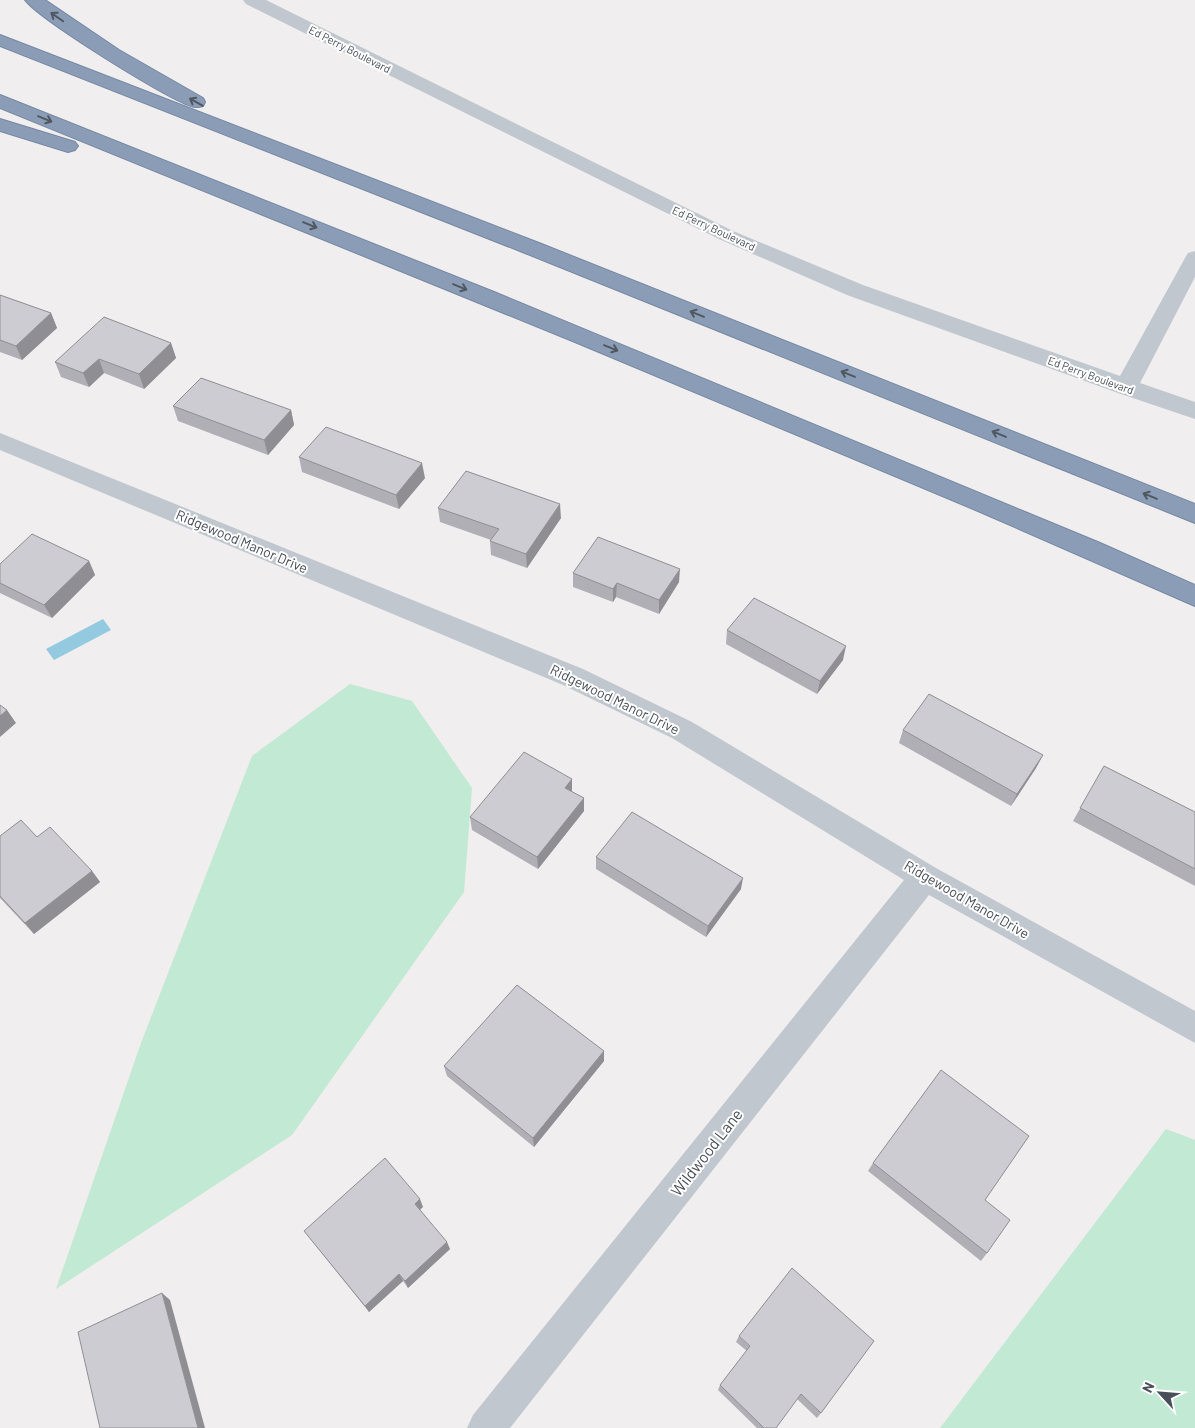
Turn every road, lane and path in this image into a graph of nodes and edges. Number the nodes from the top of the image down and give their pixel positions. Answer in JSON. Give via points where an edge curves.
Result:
{"nodes":[{"id":1,"x":34,"y":0,"type":"edge"},
{"id":2,"x":263,"y":2,"type":"edge"},
{"id":3,"x":0,"y":40,"type":"edge"},
{"id":4,"x":0,"y":101,"type":"edge"},
{"id":5,"x":0,"y":125,"type":"edge"},
{"id":6,"x":300,"y":159,"type":"junction"},
{"id":7,"x":275,"y":210,"type":"junction"},
{"id":8,"x":1195,"y":258,"type":"edge"},
{"id":9,"x":1126,"y":388,"type":"junction"},
{"id":10,"x":1195,"y":411,"type":"edge"},
{"id":11,"x":0,"y":440,"type":"edge"},
{"id":12,"x":1195,"y":514,"type":"edge"},
{"id":13,"x":1195,"y":596,"type":"edge"},
{"id":14,"x":925,"y":876,"type":"junction"},
{"id":15,"x":1195,"y":1028,"type":"edge"},
{"id":16,"x":486,"y":1428,"type":"edge"}],
"edges":[{"from":6,"to":1,"type":"highway","one_way":true,"via":[[144,74]]},
{"from":2,"to":9,"type":"street","name":"Ed Perry Boulevard","via":[[726,235],[855,290]]},
{"from":3,"to":6,"type":"highway"},
{"from":4,"to":7,"type":"highway","one_way":true},
{"from":5,"to":7,"type":"highway"},
{"from":12,"to":6,"type":"highway","one_way":true,"via":[[532,248]]},
{"from":7,"to":13,"type":"highway","one_way":true,"via":[[1105,555]]},
{"from":8,"to":9,"type":"street"},
{"from":9,"to":10,"type":"street","name":"Ed Perry Boulevard"},
{"from":11,"to":14,"type":"street","name":"Ridgewood Manor Drive","via":[[573,676],[682,730]]},
{"from":14,"to":15,"type":"street","name":"Ridgewood Manor Drive"},
{"from":14,"to":16,"type":"street","name":"Wildwood Lane"}]}
